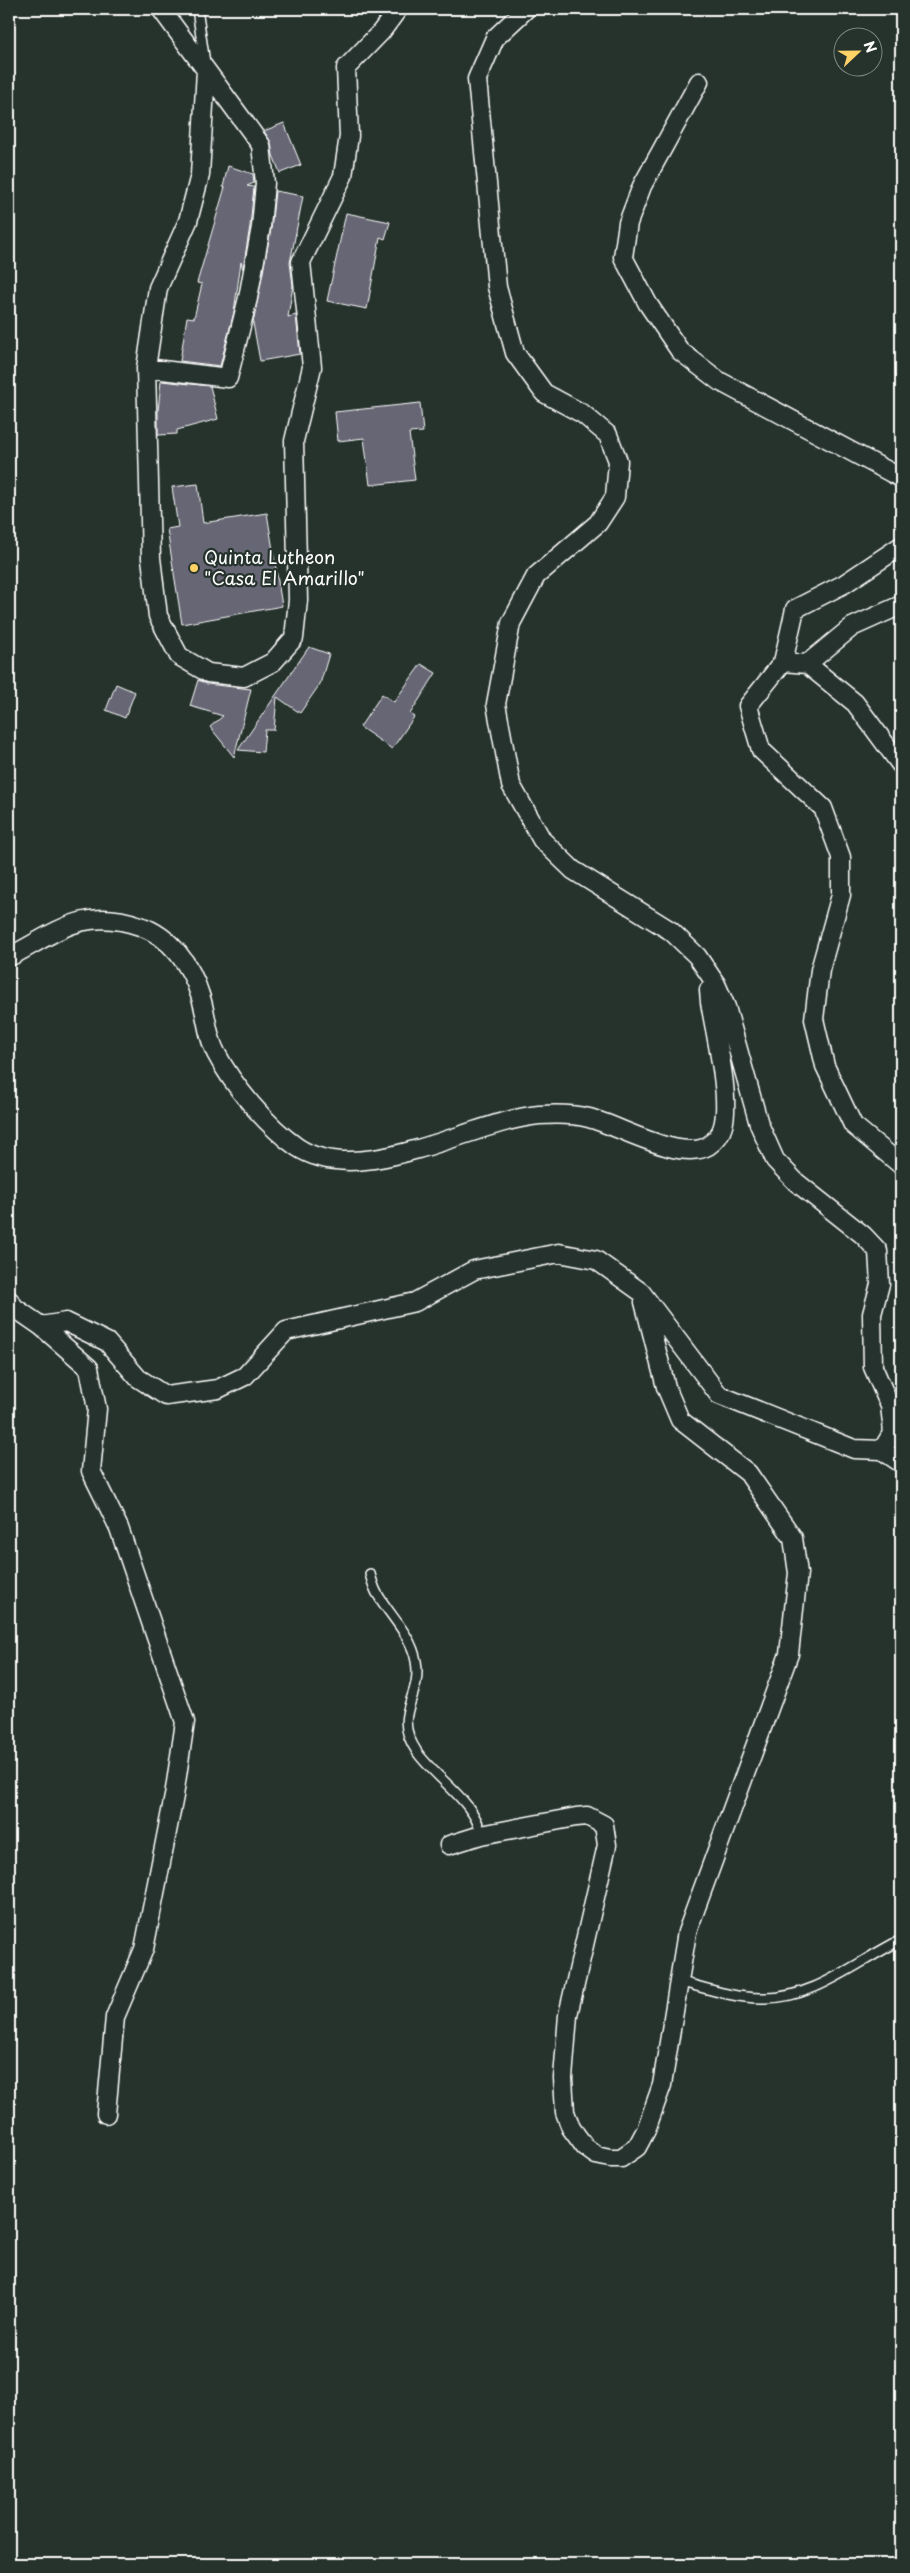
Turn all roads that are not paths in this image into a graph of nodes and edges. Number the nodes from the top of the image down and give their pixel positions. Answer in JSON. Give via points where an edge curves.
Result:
{"nodes":[{"id":1,"x":161,"y":9,"type":"edge"},
{"id":2,"x":197,"y":9,"type":"edge"},
{"id":3,"x":398,"y":9,"type":"edge"},
{"id":4,"x":526,"y":9,"type":"edge"},
{"id":5,"x":206,"y":70,"type":"junction"},
{"id":6,"x":699,"y":82,"type":"dead end"},
{"id":7,"x":146,"y":368,"type":"junction"},
{"id":8,"x":901,"y":478,"type":"edge"},
{"id":9,"x":901,"y":546,"type":"edge"},
{"id":10,"x":901,"y":605,"type":"edge"},
{"id":11,"x":783,"y":662,"type":"junction"},
{"id":12,"x":807,"y":664,"type":"junction"},
{"id":13,"x":901,"y":765,"type":"edge"},
{"id":14,"x":9,"y":957,"type":"edge"},
{"id":15,"x":716,"y":984,"type":"junction"},
{"id":16,"x":901,"y":1165,"type":"edge"},
{"id":17,"x":642,"y":1292,"type":"junction"},
{"id":18,"x":9,"y":1300,"type":"edge"},
{"id":19,"x":41,"y":1326,"type":"junction"},
{"id":20,"x":882,"y":1450,"type":"junction"},
{"id":21,"x":901,"y":1463,"type":"edge"},
{"id":22,"x":370,"y":1574,"type":"dead end"},
{"id":23,"x":481,"y":1835,"type":"junction"},
{"id":24,"x":449,"y":1845,"type":"dead end"},
{"id":25,"x":901,"y":1940,"type":"edge"},
{"id":26,"x":678,"y":1982,"type":"junction"},
{"id":27,"x":106,"y":2114,"type":"dead end"}],
"edges":[{"from":1,"to":5,"type":"street"},
{"from":2,"to":5,"type":"lane"},
{"from":3,"to":7,"type":"street","via":[[346,68],[349,136],[343,176],[301,262],[312,367],[294,441],[298,600],[294,638],[273,662],[244,676],[208,673],[179,656],[158,616],[151,558]]},
{"from":4,"to":15,"type":"street","via":[[496,38],[477,78],[497,287],[515,353],[544,393],[582,414],[608,435],[618,461],[615,497],[598,523],[536,576],[512,623],[496,704],[511,785],[542,840],[573,870],[671,931],[697,956]]},
{"from":5,"to":7,"type":"street","via":[[200,175],[188,221],[158,288]]},
{"from":5,"to":7,"type":"street","via":[[260,145],[264,192],[248,298],[228,378]]},
{"from":6,"to":8,"type":"street","via":[[642,186],[628,224],[623,257],[648,304],[680,351],[719,381]]},
{"from":9,"to":11,"type":"street","via":[[844,584],[795,609]]},
{"from":10,"to":12,"type":"street","via":[[852,627]]},
{"from":11,"to":12,"type":"street"},
{"from":11,"to":16,"type":"street","via":[[748,706],[761,750],[823,808],[841,857],[841,895],[820,970],[814,1019],[825,1066],[852,1125]]},
{"from":12,"to":13,"type":"street","via":[[855,703]]},
{"from":14,"to":15,"type":"street","via":[[60,927],[85,919],[140,926],[164,939],[185,961],[201,995],[205,1026],[216,1053],[236,1082],[275,1132],[301,1149],[328,1159],[396,1155],[445,1143],[491,1124],[541,1115],[587,1117],[686,1152],[708,1146],[718,1137],[725,1113],[710,1002],[710,990]]},
{"from":15,"to":20,"type":"street","via":[[734,1032],[759,1124],[775,1160],[796,1182],[863,1234],[878,1251],[880,1284],[872,1314],[873,1367],[890,1406],[893,1432]]},
{"from":17,"to":19,"type":"street","via":[[596,1260],[559,1253],[474,1270],[415,1302],[286,1331],[245,1376],[218,1388],[166,1396],[138,1378],[107,1342],[66,1322]]},
{"from":17,"to":20,"type":"street","via":[[719,1395],[854,1449]]},
{"from":17,"to":26,"type":"street","via":[[666,1387],[680,1420],[748,1473],[793,1538],[798,1573],[789,1654],[687,1932]]},
{"from":18,"to":19,"type":"street"},
{"from":19,"to":27,"type":"street","via":[[89,1368],[97,1409],[91,1471],[119,1528],[185,1722],[144,1949],[115,2017]]},
{"from":20,"to":21,"type":"street"},
{"from":22,"to":23,"type":"lane","via":[[378,1594],[411,1645],[416,1660],[415,1688],[405,1714],[408,1737],[472,1813]]},
{"from":23,"to":24,"type":"street"},
{"from":23,"to":26,"type":"street","via":[[588,1816],[600,1821],[606,1833],[607,1845],[568,2014],[563,2078],[565,2112],[571,2128],[578,2140],[596,2155],[621,2158],[630,2154],[646,2130],[662,2085]]},
{"from":25,"to":26,"type":"lane","via":[[827,1982],[795,1995],[745,1997]]}]}
